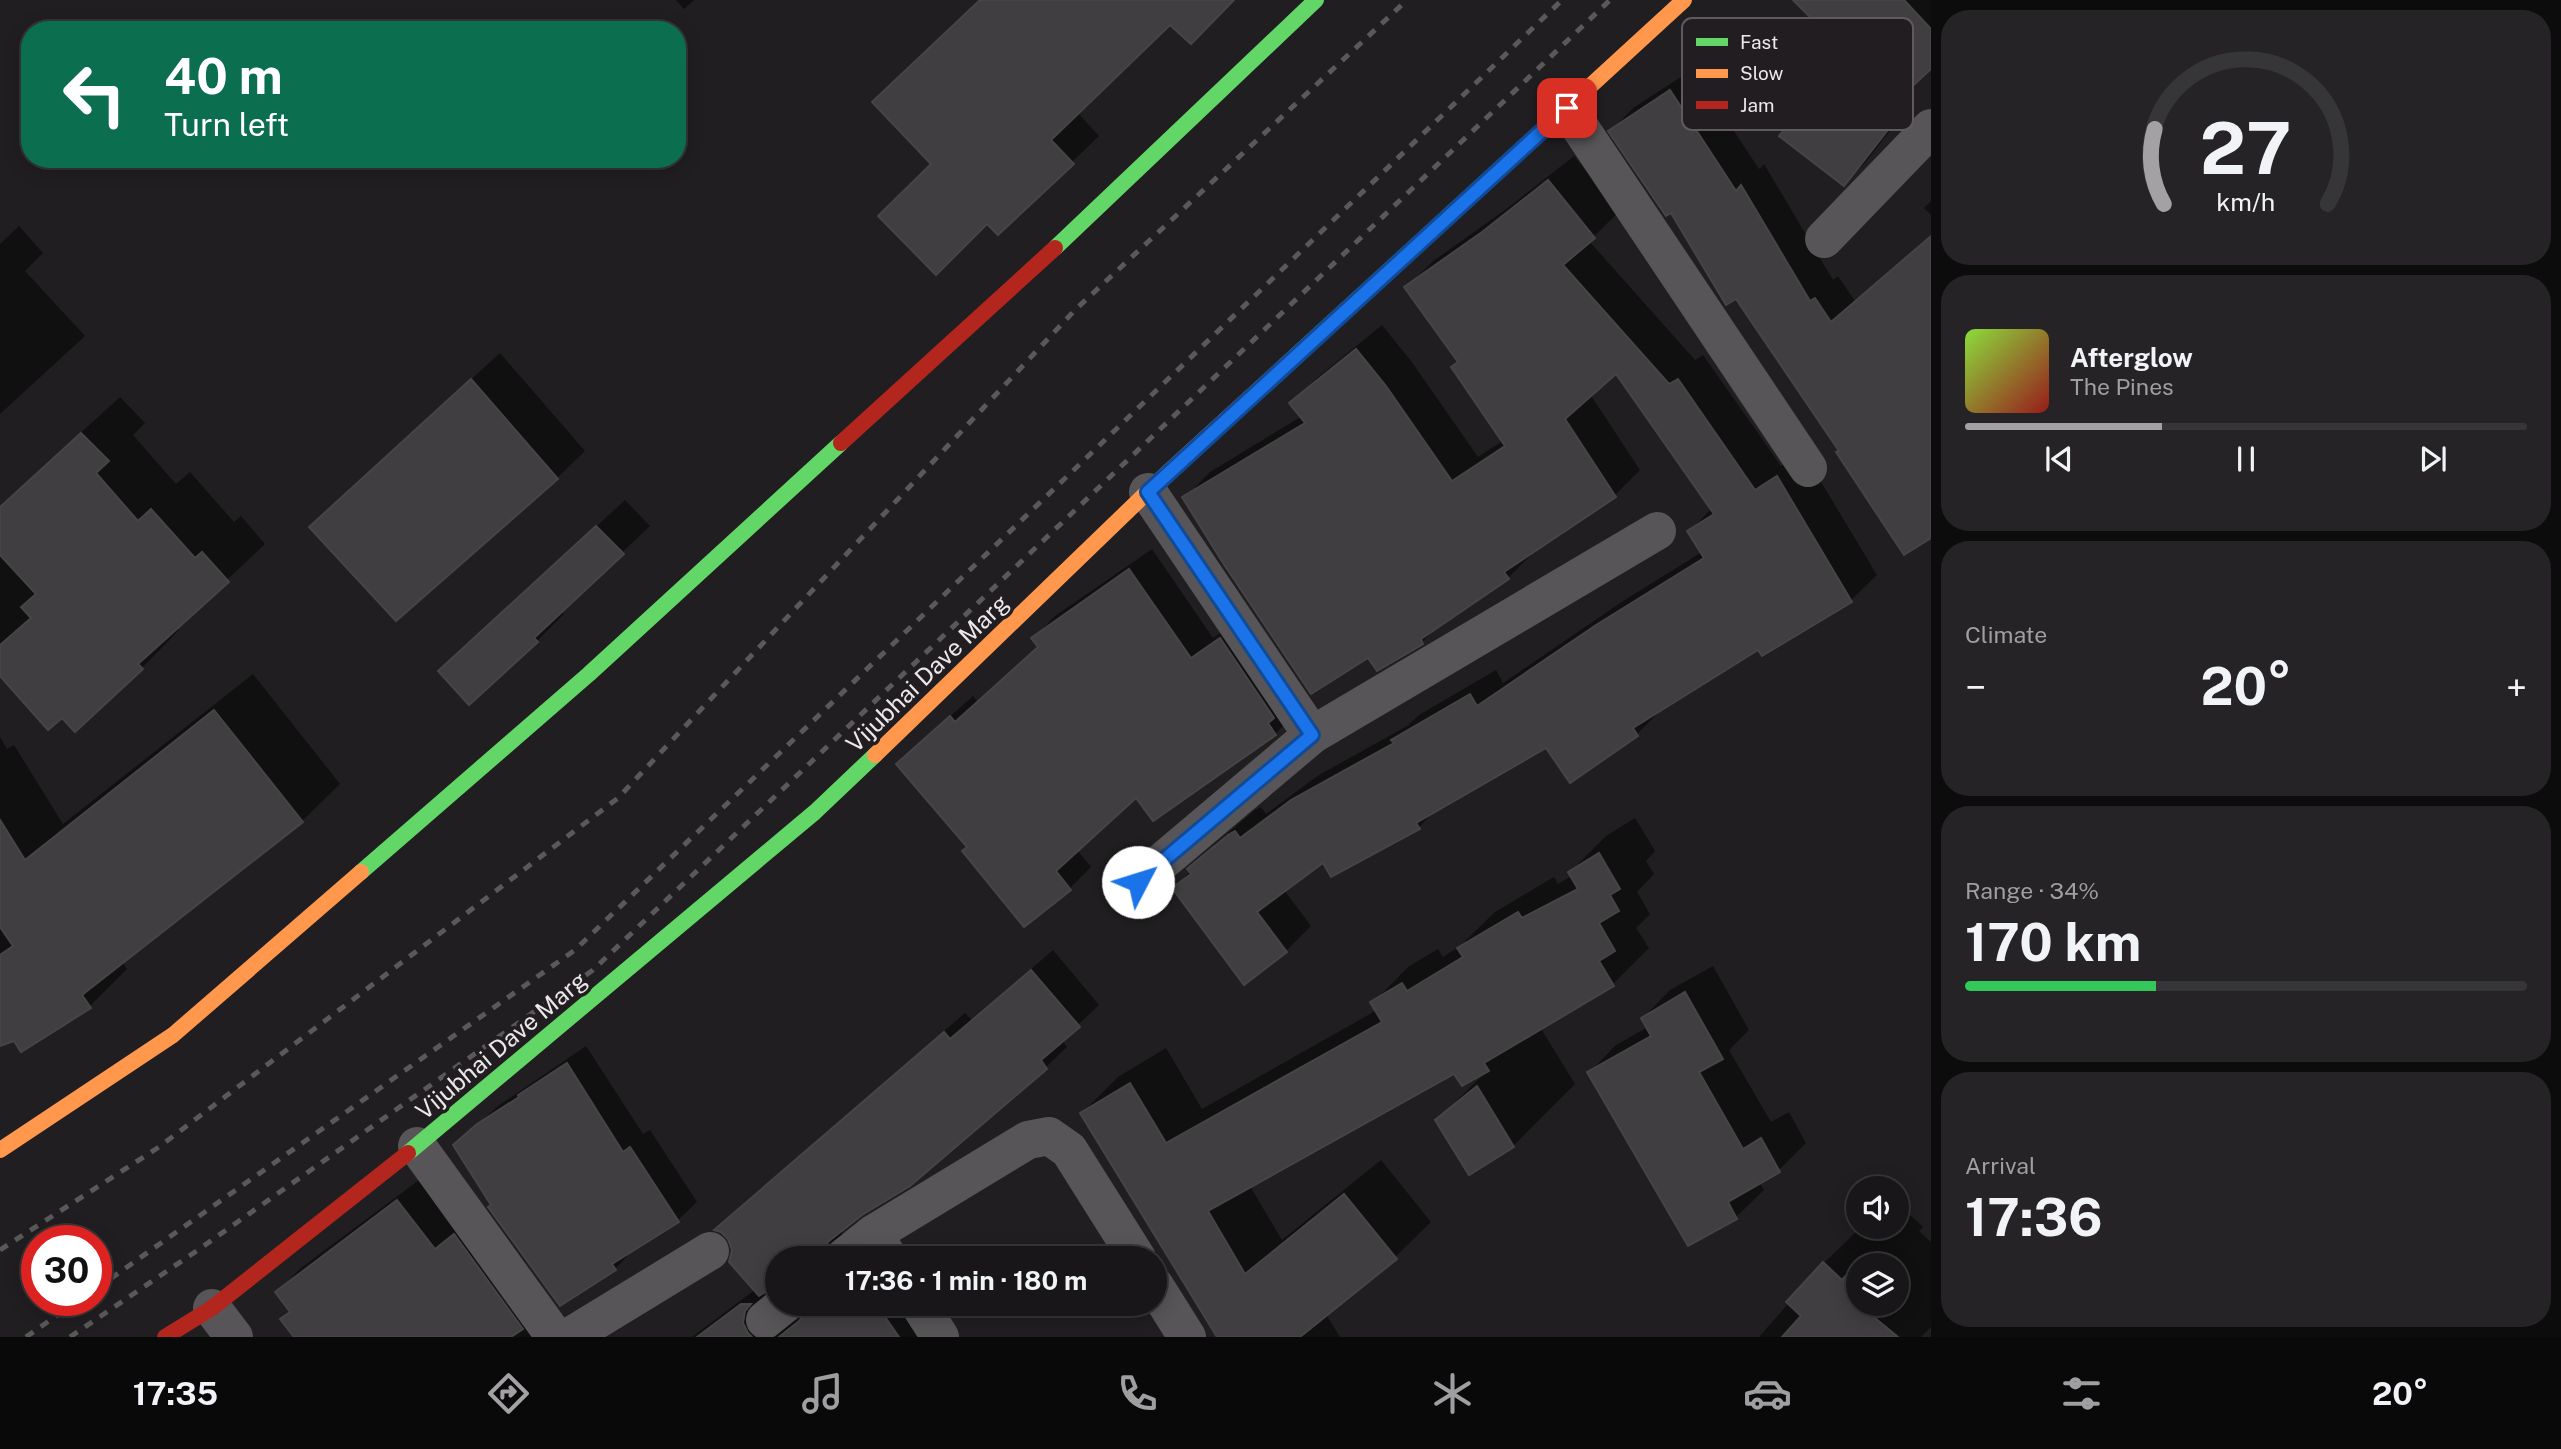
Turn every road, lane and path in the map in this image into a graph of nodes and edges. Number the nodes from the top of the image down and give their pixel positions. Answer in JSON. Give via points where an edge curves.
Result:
{"nodes":[{"id":1,"x":1317,"y":0,"type":"edge"},
{"id":2,"x":1684,"y":0,"type":"edge"},
{"id":3,"x":1567,"y":108,"type":"junction"},
{"id":4,"x":1931,"y":128,"type":"edge"},
{"id":5,"x":1824,"y":239,"type":"dead end"},
{"id":6,"x":1808,"y":468,"type":"dead end"},
{"id":7,"x":1148,"y":492,"type":"junction"},
{"id":8,"x":1657,"y":531,"type":"dead end"},
{"id":9,"x":1312,"y":735,"type":"junction"},
{"id":10,"x":1138,"y":882,"type":"dead end"},
{"id":11,"x":417,"y":1146,"type":"junction"},
{"id":12,"x":0,"y":1150,"type":"edge"},
{"id":13,"x":881,"y":1246,"type":"edge"},
{"id":14,"x":1130,"y":1246,"type":"edge"},
{"id":15,"x":710,"y":1251,"type":"dead end"},
{"id":16,"x":1167,"y":1305,"type":"edge"},
{"id":17,"x":927,"y":1316,"type":"edge"},
{"id":18,"x":223,"y":1322,"type":"edge"},
{"id":19,"x":165,"y":1337,"type":"edge"},
{"id":20,"x":555,"y":1337,"type":"edge"},
{"id":21,"x":569,"y":1337,"type":"edge"},
{"id":22,"x":940,"y":1337,"type":"edge"},
{"id":23,"x":1187,"y":1337,"type":"edge"}],
"edges":[{"from":1,"to":12,"type":"street","via":[[1051,252],[589,674],[173,1035]]},
{"from":2,"to":3,"type":"street","name":"Vijubhai Dave Marg"},
{"from":3,"to":6,"type":"street"},
{"from":3,"to":7,"type":"street","name":"Vijubhai Dave Marg"},
{"from":4,"to":5,"type":"street"},
{"from":7,"to":9,"type":"street"},
{"from":7,"to":11,"type":"street","name":"Vijubhai Dave Marg","via":[[815,812]]},
{"from":8,"to":9,"type":"street"},
{"from":9,"to":10,"type":"street"},
{"from":11,"to":18,"type":"street","name":"Vijubhai Dave Marg"},
{"from":11,"to":20,"type":"street"},
{"from":13,"to":14,"type":"street","via":[[1028,1140],[1049,1136],[1069,1150]]},
{"from":15,"to":21,"type":"street"},
{"from":16,"to":23,"type":"street"},
{"from":17,"to":22,"type":"street"},
{"from":18,"to":19,"type":"street","name":"Vijubhai Dave Marg"}]}
